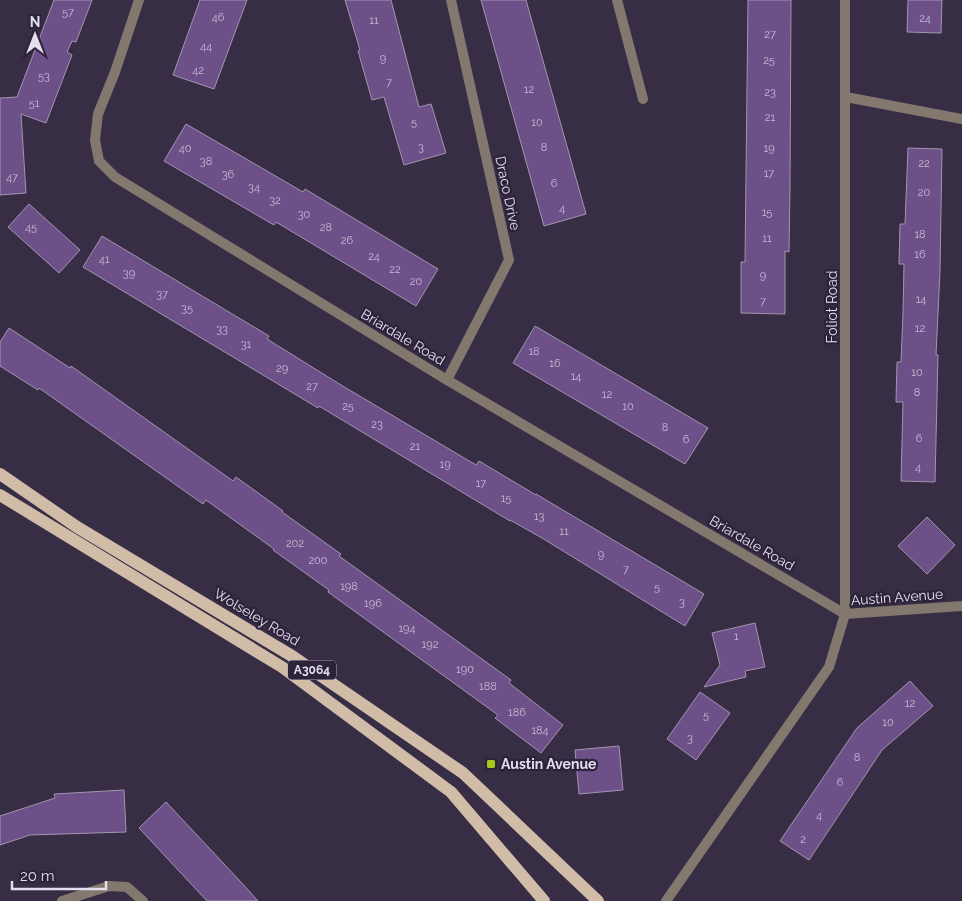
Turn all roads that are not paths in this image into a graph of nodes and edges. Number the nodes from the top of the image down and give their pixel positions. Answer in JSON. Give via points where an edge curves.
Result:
{"nodes":[{"id":1,"x":139,"y":0,"type":"edge"},
{"id":2,"x":451,"y":0,"type":"edge"},
{"id":3,"x":617,"y":0,"type":"edge"},
{"id":4,"x":845,"y":0,"type":"edge"},
{"id":5,"x":846,"y":97,"type":"junction"},
{"id":6,"x":642,"y":99,"type":"dead end"},
{"id":7,"x":962,"y":119,"type":"edge"},
{"id":8,"x":447,"y":380,"type":"junction"},
{"id":9,"x":0,"y":474,"type":"edge"},
{"id":10,"x":0,"y":495,"type":"edge"},
{"id":11,"x":962,"y":606,"type":"edge"},
{"id":12,"x":845,"y":614,"type":"junction"},
{"id":13,"x":62,"y":901,"type":"edge"},
{"id":14,"x":143,"y":901,"type":"edge"},
{"id":15,"x":544,"y":901,"type":"edge"},
{"id":16,"x":598,"y":901,"type":"edge"},
{"id":17,"x":666,"y":901,"type":"edge"}],
"edges":[{"from":1,"to":8,"type":"street","name":"Briardale Road","via":[[98,114],[94,140],[99,161],[115,177]]},
{"from":2,"to":8,"type":"street","name":"Draco Drive","via":[[508,260]]},
{"from":3,"to":6,"type":"street"},
{"from":4,"to":5,"type":"street","name":"Foliot Road"},
{"from":5,"to":7,"type":"street"},
{"from":5,"to":12,"type":"street","name":"Foliot Road"},
{"from":8,"to":12,"type":"street","name":"Briardale Road"},
{"from":9,"to":16,"type":"main road","name":"Wolseley Road","number":"A3064","via":[[77,527],[292,656],[463,773]]},
{"from":10,"to":15,"type":"main road","number":"A3064","via":[[282,666],[443,786]]},
{"from":11,"to":12,"type":"street","name":"Austin Avenue"},
{"from":12,"to":17,"type":"street","name":"Austin Avenue","via":[[829,667]]},
{"from":13,"to":14,"type":"street","via":[[109,886],[127,887]]}]}
